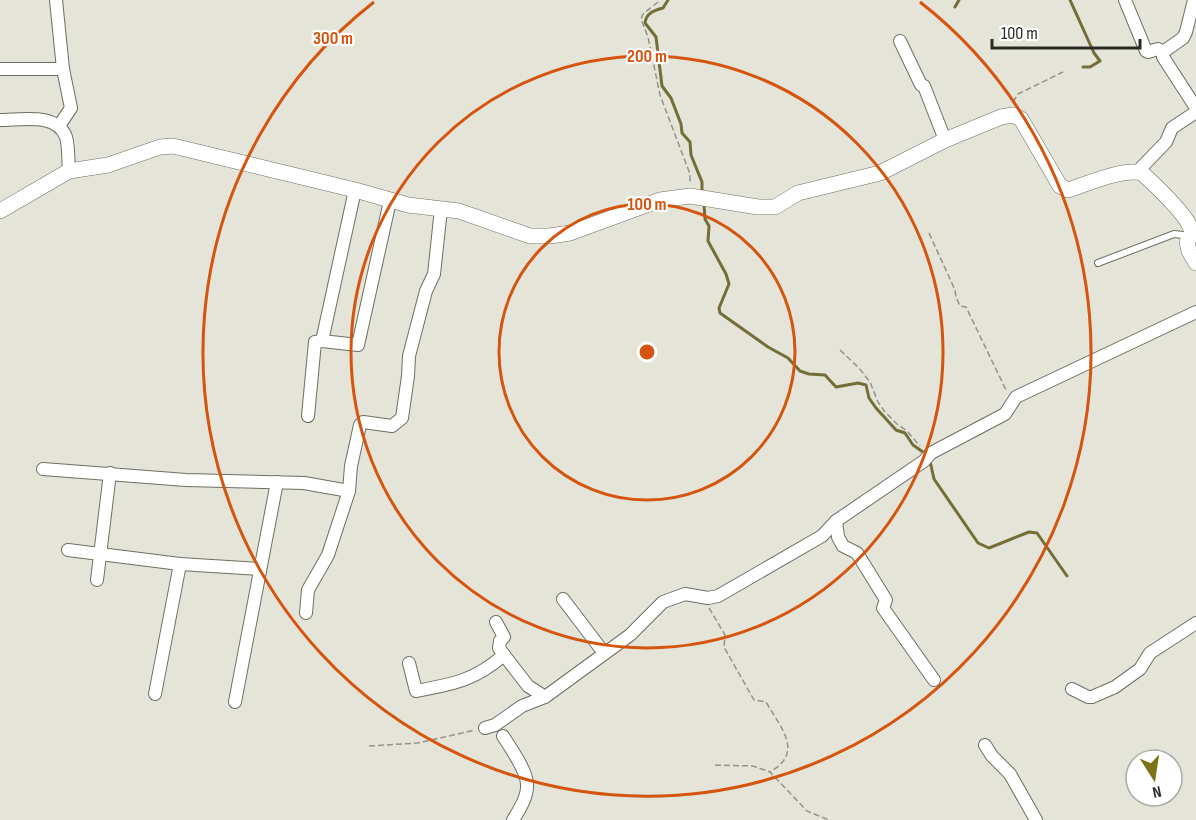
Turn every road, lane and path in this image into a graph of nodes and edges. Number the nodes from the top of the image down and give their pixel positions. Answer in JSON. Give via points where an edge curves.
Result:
{"nodes":[{"id":1,"x":56,"y":0,"type":"edge"},
{"id":2,"x":1125,"y":0,"type":"edge"},
{"id":3,"x":1194,"y":0,"type":"edge"},
{"id":4,"x":658,"y":2,"type":"dead end"},
{"id":5,"x":900,"y":41,"type":"dead end"},
{"id":6,"x":1163,"y":52,"type":"junction"},
{"id":7,"x":0,"y":69,"type":"edge"},
{"id":8,"x":63,"y":69,"type":"junction"},
{"id":9,"x":1063,"y":72,"type":"dead end"},
{"id":10,"x":1196,"y":110,"type":"edge"},
{"id":11,"x":1001,"y":117,"type":"junction"},
{"id":12,"x":0,"y":120,"type":"edge"},
{"id":13,"x":60,"y":126,"type":"junction"},
{"id":14,"x":945,"y":140,"type":"junction"},
{"id":15,"x":69,"y":171,"type":"junction"},
{"id":16,"x":1138,"y":171,"type":"junction"},
{"id":17,"x":355,"y":190,"type":"junction"},
{"id":18,"x":690,"y":196,"type":"junction"},
{"id":19,"x":390,"y":201,"type":"junction"},
{"id":20,"x":441,"y":209,"type":"junction"},
{"id":21,"x":0,"y":211,"type":"edge"},
{"id":22,"x":929,"y":233,"type":"dead end"},
{"id":23,"x":1194,"y":235,"type":"edge"},
{"id":24,"x":1098,"y":263,"type":"dead end"},
{"id":25,"x":1196,"y":263,"type":"edge"},
{"id":26,"x":1196,"y":312,"type":"edge"},
{"id":27,"x":322,"y":341,"type":"junction"},
{"id":28,"x":840,"y":350,"type":"dead end"},
{"id":29,"x":1013,"y":404,"type":"junction"},
{"id":30,"x":308,"y":416,"type":"dead end"},
{"id":31,"x":931,"y":453,"type":"junction"},
{"id":32,"x":43,"y":469,"type":"dead end"},
{"id":33,"x":110,"y":473,"type":"junction"},
{"id":34,"x":277,"y":482,"type":"junction"},
{"id":35,"x":349,"y":491,"type":"junction"},
{"id":36,"x":836,"y":521,"type":"junction"},
{"id":37,"x":68,"y":550,"type":"dead end"},
{"id":38,"x":100,"y":553,"type":"junction"},
{"id":39,"x":180,"y":564,"type":"junction"},
{"id":40,"x":260,"y":569,"type":"junction"},
{"id":41,"x":97,"y":580,"type":"dead end"},
{"id":42,"x":718,"y":596,"type":"junction"},
{"id":43,"x":563,"y":599,"type":"dead end"},
{"id":44,"x":306,"y":613,"type":"dead end"},
{"id":45,"x":496,"y":622,"type":"dead end"},
{"id":46,"x":1196,"y":623,"type":"edge"},
{"id":47,"x":604,"y":653,"type":"junction"},
{"id":48,"x":504,"y":655,"type":"junction"},
{"id":49,"x":409,"y":663,"type":"dead end"},
{"id":50,"x":934,"y":680,"type":"dead end"},
{"id":51,"x":1072,"y":689,"type":"dead end"},
{"id":52,"x":156,"y":694,"type":"dead end"},
{"id":53,"x":545,"y":697,"type":"junction"},
{"id":54,"x":235,"y":702,"type":"dead end"},
{"id":55,"x":485,"y":728,"type":"joint"},
{"id":56,"x":504,"y":736,"type":"dead end"},
{"id":57,"x":985,"y":745,"type":"dead end"},
{"id":58,"x":369,"y":746,"type":"dead end"},
{"id":59,"x":715,"y":765,"type":"dead end"},
{"id":60,"x":770,"y":772,"type":"junction"},
{"id":61,"x":513,"y":820,"type":"edge"},
{"id":62,"x":829,"y":820,"type":"edge"},
{"id":63,"x":1036,"y":820,"type":"edge"}],
"edges":[{"from":1,"to":8,"type":"street"},
{"from":2,"to":6,"type":"street","via":[[1146,51]]},
{"from":3,"to":6,"type":"street","via":[[1186,32]]},
{"from":4,"to":18,"type":"path","via":[[641,19],[660,95],[690,174]]},
{"from":5,"to":14,"type":"street","via":[[924,86]]},
{"from":6,"to":10,"type":"street"},
{"from":7,"to":8,"type":"street"},
{"from":8,"to":13,"type":"street","via":[[71,108]]},
{"from":9,"to":11,"type":"path","via":[[1018,94]]},
{"from":10,"to":16,"type":"street","via":[[1172,128],[1166,142]]},
{"from":11,"to":14,"type":"street"},
{"from":11,"to":16,"type":"street","via":[[1013,115],[1022,119],[1060,186],[1068,190]]},
{"from":12,"to":13,"type":"street","via":[[47,120]]},
{"from":13,"to":15,"type":"street","via":[[66,137]]},
{"from":14,"to":18,"type":"street","via":[[880,172],[798,194],[775,207]]},
{"from":15,"to":17,"type":"street","via":[[108,165],[173,146]]},
{"from":15,"to":21,"type":"street"},
{"from":16,"to":23,"type":"street","via":[[1165,195]]},
{"from":17,"to":19,"type":"street"},
{"from":17,"to":27,"type":"street"},
{"from":18,"to":20,"type":"street","via":[[660,200],[570,233],[550,236],[530,237],[459,211]]},
{"from":19,"to":20,"type":"street"},
{"from":19,"to":27,"type":"street","via":[[358,345]]},
{"from":20,"to":35,"type":"street","via":[[434,274],[409,356],[402,418],[392,426],[363,422],[360,425]]},
{"from":22,"to":29,"type":"path","via":[[960,306],[966,307]]},
{"from":23,"to":24,"type":"lane","via":[[1174,234]]},
{"from":23,"to":25,"type":"street","via":[[1187,242]]},
{"from":26,"to":29,"type":"street","via":[[1016,397]]},
{"from":27,"to":30,"type":"street","via":[[315,342]]},
{"from":28,"to":31,"type":"path","via":[[870,382],[885,412]]},
{"from":29,"to":31,"type":"street","via":[[1005,414]]},
{"from":31,"to":36,"type":"street"},
{"from":32,"to":33,"type":"street"},
{"from":33,"to":34,"type":"street"},
{"from":33,"to":38,"type":"street"},
{"from":34,"to":35,"type":"street"},
{"from":34,"to":40,"type":"street"},
{"from":35,"to":44,"type":"street","via":[[328,555],[308,590]]},
{"from":36,"to":42,"type":"street","via":[[822,536]]},
{"from":36,"to":50,"type":"street","via":[[843,546],[857,553],[886,600],[883,608]]},
{"from":37,"to":38,"type":"street"},
{"from":38,"to":39,"type":"street"},
{"from":38,"to":41,"type":"street"},
{"from":39,"to":40,"type":"street"},
{"from":39,"to":52,"type":"street"},
{"from":40,"to":54,"type":"street"},
{"from":42,"to":47,"type":"street","via":[[685,594],[663,602],[630,635]]},
{"from":42,"to":60,"type":"path","via":[[709,609],[725,635],[723,647],[754,700],[766,702],[788,741],[789,751],[780,766]]},
{"from":43,"to":47,"type":"street"},
{"from":45,"to":48,"type":"street","via":[[504,637],[499,648]]},
{"from":46,"to":51,"type":"street","via":[[1150,653],[1140,669],[1115,687],[1092,697]]},
{"from":47,"to":53,"type":"street"},
{"from":48,"to":49,"type":"street","via":[[471,678],[416,691]]},
{"from":48,"to":53,"type":"street","via":[[528,686]]},
{"from":53,"to":55,"type":"street"},
{"from":55,"to":58,"type":"path","via":[[418,742]]},
{"from":56,"to":61,"type":"street","via":[[528,785]]},
{"from":57,"to":63,"type":"street","via":[[1010,774]]},
{"from":59,"to":60,"type":"path","via":[[753,765]]},
{"from":60,"to":62,"type":"path","via":[[807,811]]}]}
